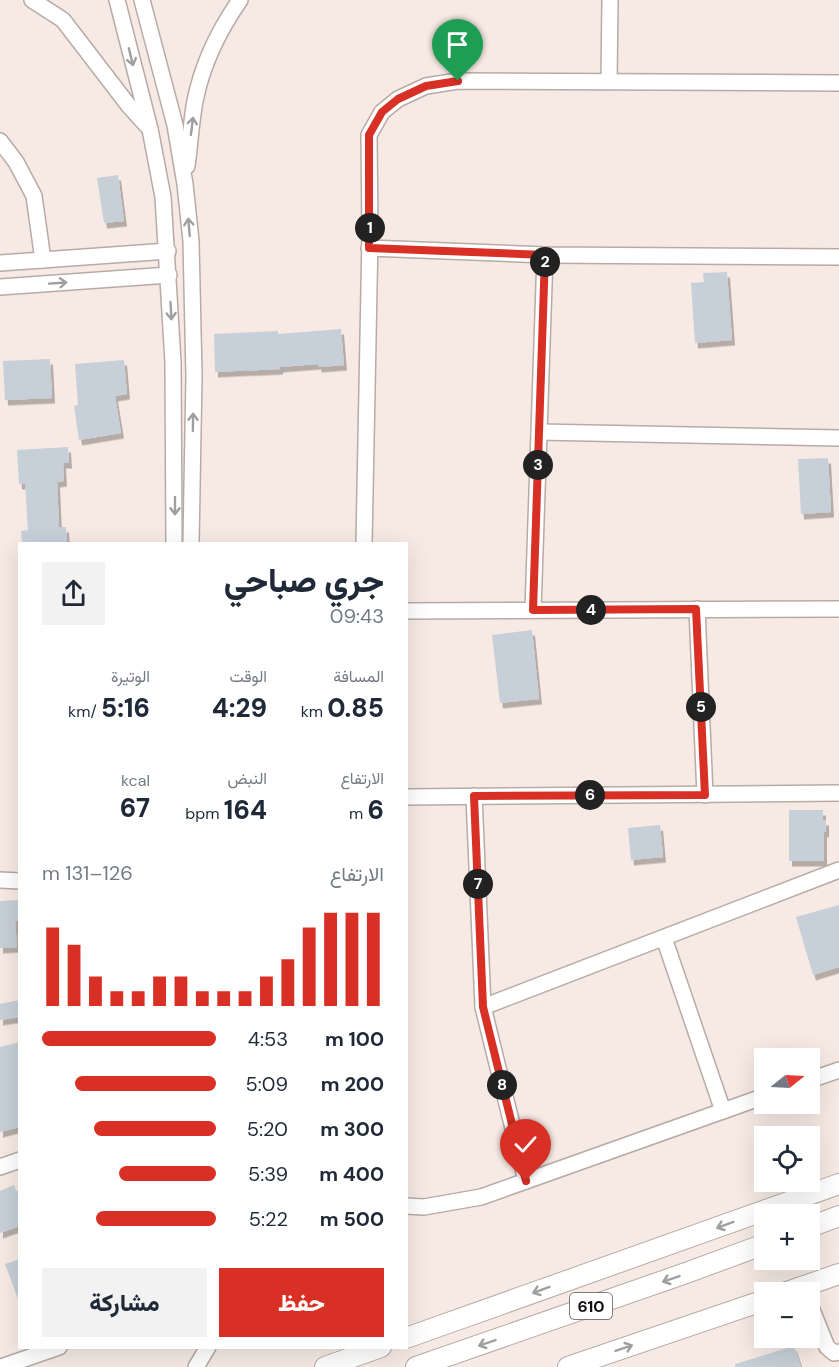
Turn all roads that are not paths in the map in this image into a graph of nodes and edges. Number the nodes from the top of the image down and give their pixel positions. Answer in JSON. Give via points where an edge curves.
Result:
{"nodes":[{"id":1,"x":32,"y":0,"type":"edge"},
{"id":2,"x":117,"y":0,"type":"edge"},
{"id":3,"x":142,"y":0,"type":"edge"},
{"id":4,"x":240,"y":0,"type":"edge"},
{"id":5,"x":610,"y":0,"type":"edge"},
{"id":6,"x":609,"y":81,"type":"junction"},
{"id":7,"x":839,"y":83,"type":"edge"},
{"id":8,"x":150,"y":129,"type":"junction"},
{"id":9,"x":0,"y":141,"type":"edge"},
{"id":10,"x":185,"y":184,"type":"junction"},
{"id":11,"x":369,"y":248,"type":"junction"},
{"id":12,"x":168,"y":251,"type":"junction"},
{"id":13,"x":545,"y":255,"type":"junction"},
{"id":14,"x":839,"y":257,"type":"edge"},
{"id":15,"x":43,"y":260,"type":"junction"},
{"id":16,"x":0,"y":263,"type":"edge"},
{"id":17,"x":169,"y":274,"type":"junction"},
{"id":18,"x":0,"y":287,"type":"edge"},
{"id":19,"x":539,"y":432,"type":"junction"},
{"id":20,"x":839,"y":438,"type":"edge"},
{"id":21,"x":174,"y":542,"type":"edge"},
{"id":22,"x":191,"y":542,"type":"edge"},
{"id":23,"x":364,"y":542,"type":"edge"},
{"id":24,"x":696,"y":609,"type":"junction"},
{"id":25,"x":839,"y":609,"type":"edge"},
{"id":26,"x":533,"y":610,"type":"junction"},
{"id":27,"x":408,"y":611,"type":"edge"},
{"id":28,"x":839,"y":793,"type":"edge"},
{"id":29,"x":705,"y":795,"type":"junction"},
{"id":30,"x":474,"y":796,"type":"junction"},
{"id":31,"x":408,"y":797,"type":"edge"},
{"id":32,"x":839,"y":870,"type":"edge"},
{"id":33,"x":0,"y":880,"type":"edge"},
{"id":34,"x":18,"y":880,"type":"edge"},
{"id":35,"x":664,"y":938,"type":"junction"},
{"id":36,"x":483,"y":1007,"type":"junction"},
{"id":37,"x":839,"y":1070,"type":"edge"},
{"id":38,"x":820,"y":1077,"type":"edge"},
{"id":39,"x":754,"y":1100,"type":"edge"},
{"id":40,"x":723,"y":1111,"type":"junction"},
{"id":41,"x":18,"y":1161,"type":"edge"},
{"id":42,"x":0,"y":1167,"type":"edge"},
{"id":43,"x":526,"y":1181,"type":"junction"},
{"id":44,"x":839,"y":1184,"type":"edge"},
{"id":45,"x":408,"y":1206,"type":"edge"},
{"id":46,"x":839,"y":1216,"type":"edge"},
{"id":47,"x":820,"y":1223,"type":"edge"},
{"id":48,"x":754,"y":1248,"type":"edge"},
{"id":49,"x":839,"y":1274,"type":"edge"},
{"id":50,"x":820,"y":1284,"type":"edge"},
{"id":51,"x":754,"y":1304,"type":"edge"},
{"id":52,"x":820,"y":1333,"type":"edge"},
{"id":53,"x":408,"y":1337,"type":"edge"},
{"id":54,"x":53,"y":1349,"type":"edge"},
{"id":55,"x":207,"y":1349,"type":"edge"},
{"id":56,"x":375,"y":1349,"type":"edge"},
{"id":57,"x":839,"y":1352,"type":"edge"},
{"id":58,"x":1,"y":1367,"type":"edge"},
{"id":59,"x":196,"y":1367,"type":"edge"},
{"id":60,"x":325,"y":1367,"type":"edge"},
{"id":61,"x":416,"y":1367,"type":"edge"},
{"id":62,"x":568,"y":1367,"type":"edge"}],
"edges":[{"from":1,"to":8,"type":"street","via":[[63,20]]},
{"from":2,"to":8,"type":"street","one_way":true},
{"from":3,"to":10,"type":"street","via":[[175,125]]},
{"from":10,"to":4,"type":"street","one_way":true,"via":[[195,100],[209,55]]},
{"from":5,"to":6,"type":"street"},
{"from":6,"to":7,"type":"street"},
{"from":6,"to":11,"type":"street","via":[[458,81],[426,86],[398,99],[382,112],[369,135]]},
{"from":8,"to":12,"type":"street"},
{"from":9,"to":15,"type":"street","via":[[34,196]]},
{"from":22,"to":10,"type":"street","one_way":true,"via":[[193,281]]},
{"from":11,"to":13,"type":"street"},
{"from":11,"to":23,"type":"street"},
{"from":12,"to":15,"type":"street"},
{"from":12,"to":17,"type":"street"},
{"from":13,"to":14,"type":"street"},
{"from":13,"to":19,"type":"street"},
{"from":15,"to":16,"type":"street"},
{"from":18,"to":17,"type":"street","one_way":true},
{"from":17,"to":21,"type":"street","one_way":true},
{"from":19,"to":20,"type":"street"},
{"from":19,"to":26,"type":"street"},
{"from":24,"to":25,"type":"street"},
{"from":24,"to":26,"type":"street"},
{"from":24,"to":29,"type":"street"},
{"from":26,"to":27,"type":"street"},
{"from":28,"to":29,"type":"street"},
{"from":29,"to":30,"type":"street"},
{"from":30,"to":31,"type":"street"},
{"from":30,"to":36,"type":"street"},
{"from":32,"to":35,"type":"street"},
{"from":33,"to":34,"type":"street"},
{"from":35,"to":36,"type":"street"},
{"from":35,"to":40,"type":"street"},
{"from":36,"to":43,"type":"street"},
{"from":37,"to":38,"type":"street"},
{"from":39,"to":40,"type":"street"},
{"from":40,"to":43,"type":"street"},
{"from":41,"to":42,"type":"street"},
{"from":43,"to":45,"type":"street","via":[[482,1197]]},
{"from":44,"to":53,"type":"main road","one_way":true},
{"from":46,"to":47,"type":"main road"},
{"from":48,"to":61,"type":"main road","number":"610","one_way":true},
{"from":49,"to":50,"type":"main road"},
{"from":62,"to":51,"type":"main road","one_way":true},
{"from":52,"to":57,"type":"street","via":[[827,1347]]},
{"from":54,"to":58,"type":"street"},
{"from":55,"to":59,"type":"street"},
{"from":56,"to":60,"type":"main road"}]}
